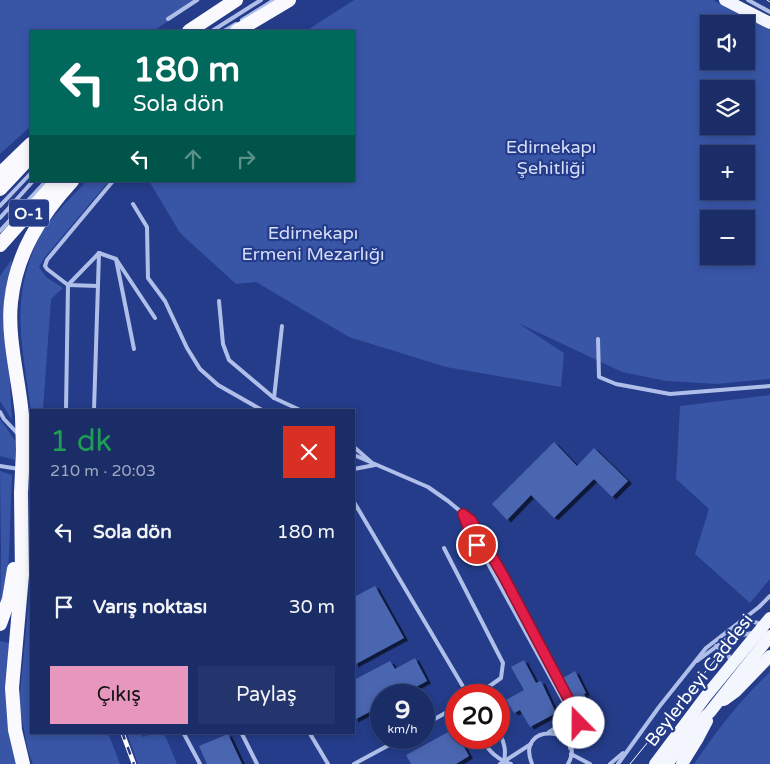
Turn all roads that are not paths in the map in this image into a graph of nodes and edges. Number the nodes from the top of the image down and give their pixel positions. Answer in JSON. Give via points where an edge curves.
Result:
{"nodes":[{"id":1,"x":196,"y":0,"type":"edge"},
{"id":2,"x":236,"y":0,"type":"edge"},
{"id":3,"x":261,"y":0,"type":"edge"},
{"id":4,"x":274,"y":0,"type":"edge"},
{"id":5,"x":289,"y":0,"type":"edge"},
{"id":6,"x":726,"y":0,"type":"edge"},
{"id":7,"x":748,"y":0,"type":"edge"},
{"id":8,"x":770,"y":12,"type":"edge"},
{"id":9,"x":168,"y":19,"type":"dead end"},
{"id":10,"x":770,"y":23,"type":"edge"},
{"id":11,"x":191,"y":30,"type":"edge"},
{"id":12,"x":214,"y":30,"type":"edge"},
{"id":13,"x":226,"y":30,"type":"edge"},
{"id":14,"x":239,"y":30,"type":"edge"},
{"id":15,"x":30,"y":139,"type":"edge"},
{"id":16,"x":30,"y":145,"type":"edge"},
{"id":17,"x":30,"y":157,"type":"edge"},
{"id":18,"x":0,"y":166,"type":"edge"},
{"id":19,"x":0,"y":174,"type":"edge"},
{"id":20,"x":30,"y":174,"type":"edge"},
{"id":21,"x":32,"y":182,"type":"edge"},
{"id":22,"x":45,"y":182,"type":"edge"},
{"id":23,"x":56,"y":182,"type":"edge"},
{"id":24,"x":71,"y":182,"type":"edge"},
{"id":25,"x":112,"y":182,"type":"edge"},
{"id":26,"x":0,"y":189,"type":"edge"},
{"id":27,"x":133,"y":204,"type":"dead end"},
{"id":28,"x":0,"y":206,"type":"edge"},
{"id":29,"x":0,"y":218,"type":"edge"},
{"id":30,"x":0,"y":231,"type":"edge"},
{"id":31,"x":0,"y":245,"type":"edge"},
{"id":32,"x":99,"y":253,"type":"junction"},
{"id":33,"x":116,"y":259,"type":"junction"},
{"id":34,"x":68,"y":285,"type":"junction"},
{"id":35,"x":98,"y":286,"type":"junction"},
{"id":36,"x":219,"y":301,"type":"dead end"},
{"id":37,"x":155,"y":318,"type":"dead end"},
{"id":38,"x":282,"y":326,"type":"dead end"},
{"id":39,"x":598,"y":339,"type":"dead end"},
{"id":40,"x":134,"y":349,"type":"dead end"},
{"id":41,"x":770,"y":386,"type":"edge"},
{"id":42,"x":274,"y":398,"type":"junction"},
{"id":43,"x":66,"y":409,"type":"edge"},
{"id":44,"x":94,"y":409,"type":"edge"},
{"id":45,"x":260,"y":409,"type":"edge"},
{"id":46,"x":298,"y":409,"type":"edge"},
{"id":47,"x":0,"y":412,"type":"edge"},
{"id":48,"x":30,"y":447,"type":"edge"},
{"id":49,"x":355,"y":448,"type":"edge"},
{"id":50,"x":355,"y":455,"type":"edge"},
{"id":51,"x":375,"y":465,"type":"junction"},
{"id":52,"x":0,"y":466,"type":"edge"},
{"id":53,"x":355,"y":469,"type":"edge"},
{"id":54,"x":30,"y":470,"type":"edge"},
{"id":55,"x":21,"y":493,"type":"junction"},
{"id":56,"x":355,"y":504,"type":"edge"},
{"id":57,"x":463,"y":514,"type":"junction"},
{"id":58,"x":444,"y":548,"type":"dead end"},
{"id":59,"x":770,"y":596,"type":"edge"},
{"id":60,"x":737,"y":623,"type":"junction"},
{"id":61,"x":0,"y":624,"type":"edge"},
{"id":62,"x":767,"y":628,"type":"edge"},
{"id":63,"x":716,"y":646,"type":"junction"},
{"id":64,"x":770,"y":656,"type":"edge"},
{"id":65,"x":696,"y":662,"type":"junction"},
{"id":66,"x":732,"y":664,"type":"junction"},
{"id":67,"x":462,"y":684,"type":"edge"},
{"id":68,"x":493,"y":684,"type":"edge"},
{"id":69,"x":719,"y":701,"type":"junction"},
{"id":70,"x":710,"y":712,"type":"junction"},
{"id":71,"x":549,"y":732,"type":"junction"},
{"id":72,"x":184,"y":734,"type":"edge"},
{"id":73,"x":242,"y":734,"type":"edge"},
{"id":74,"x":310,"y":734,"type":"edge"},
{"id":75,"x":532,"y":744,"type":"junction"},
{"id":76,"x":570,"y":748,"type":"junction"},
{"id":77,"x":382,"y":749,"type":"edge"},
{"id":78,"x":490,"y":749,"type":"edge"},
{"id":79,"x":505,"y":749,"type":"edge"},
{"id":80,"x":627,"y":750,"type":"junction"},
{"id":81,"x":571,"y":754,"type":"junction"},
{"id":82,"x":658,"y":762,"type":"edge"},
{"id":83,"x":502,"y":763,"type":"edge"},
{"id":84,"x":23,"y":764,"type":"edge"},
{"id":85,"x":200,"y":764,"type":"edge"},
{"id":86,"x":257,"y":764,"type":"edge"},
{"id":87,"x":328,"y":764,"type":"edge"},
{"id":88,"x":354,"y":764,"type":"edge"},
{"id":89,"x":511,"y":764,"type":"edge"},
{"id":90,"x":532,"y":764,"type":"edge"},
{"id":91,"x":568,"y":764,"type":"edge"},
{"id":92,"x":590,"y":764,"type":"edge"},
{"id":93,"x":610,"y":764,"type":"edge"},
{"id":94,"x":618,"y":764,"type":"edge"},
{"id":95,"x":682,"y":764,"type":"edge"}],
"edges":[{"from":1,"to":9,"type":"lane"},
{"from":2,"to":11,"type":"highway"},
{"from":3,"to":12,"type":"lane"},
{"from":4,"to":13,"type":"lane"},
{"from":5,"to":14,"type":"highway"},
{"from":6,"to":10,"type":"main road"},
{"from":7,"to":8,"type":"lane"},
{"from":15,"to":18,"type":"highway"},
{"from":16,"to":19,"type":"highway"},
{"from":17,"to":26,"type":"highway","number":"O-1"},
{"from":20,"to":28,"type":"lane"},
{"from":21,"to":29,"type":"lane"},
{"from":22,"to":30,"type":"lane"},
{"from":23,"to":31,"type":"highway","number":"O-1"},
{"from":24,"to":55,"type":"highway","bridge":true,"via":[[38,224],[21,259],[11,302],[22,416]]},
{"from":25,"to":34,"type":"lane","via":[[47,260],[46,269]]},
{"from":27,"to":45,"type":"lane","via":[[147,227],[148,278],[166,301],[200,369],[218,385]]},
{"from":32,"to":33,"type":"lane"},
{"from":32,"to":34,"type":"lane"},
{"from":32,"to":35,"type":"lane"},
{"from":33,"to":37,"type":"lane"},
{"from":33,"to":40,"type":"lane"},
{"from":34,"to":35,"type":"lane"},
{"from":34,"to":43,"type":"lane"},
{"from":35,"to":44,"type":"lane"},
{"from":36,"to":42,"type":"lane","via":[[223,344],[229,360]]},
{"from":38,"to":42,"type":"lane"},
{"from":39,"to":41,"type":"lane","via":[[598,377],[616,384],[670,394]]},
{"from":42,"to":46,"type":"lane"},
{"from":47,"to":48,"type":"lane"},
{"from":49,"to":51,"type":"lane"},
{"from":50,"to":51,"type":"lane"},
{"from":51,"to":53,"type":"lane"},
{"from":51,"to":57,"type":"lane","via":[[428,487]]},
{"from":52,"to":54,"type":"lane"},
{"from":55,"to":61,"type":"highway","via":[[14,577]]},
{"from":55,"to":84,"type":"highway","via":[[22,575],[12,688],[15,730]]},
{"from":56,"to":67,"type":"lane"},
{"from":57,"to":71,"type":"lane","via":[[564,702],[565,720]]},
{"from":57,"to":76,"type":"lane","via":[[471,520],[504,577],[576,714],[579,727]]},
{"from":58,"to":68,"type":"lane","via":[[504,664],[501,678]]},
{"from":59,"to":60,"type":"lane"},
{"from":60,"to":62,"type":"lane","via":[[750,621]]},
{"from":60,"to":65,"type":"lane","via":[[706,648]]},
{"from":62,"to":63,"type":"lane","via":[[735,636]]},
{"from":62,"to":66,"type":"main road","name":"Beylerbeyi Caddesi"},
{"from":62,"to":69,"type":"main road","name":"Beylerbeyi Caddesi"},
{"from":63,"to":65,"type":"lane"},
{"from":63,"to":66,"type":"lane","via":[[728,654]]},
{"from":64,"to":69,"type":"main road","via":[[735,692]]},
{"from":65,"to":80,"type":"lane"},
{"from":66,"to":82,"type":"main road","name":"Beylerbeyi Caddesi"},
{"from":69,"to":70,"type":"main road","name":"Beylerbeyi Caddesi"},
{"from":70,"to":82,"type":"main road","name":"Beylerbeyi Caddesi"},
{"from":70,"to":95,"type":"main road"},
{"from":71,"to":75,"type":"lane"},
{"from":71,"to":76,"type":"lane","via":[[562,736]]},
{"from":72,"to":85,"type":"lane"},
{"from":73,"to":86,"type":"lane"},
{"from":74,"to":87,"type":"lane"},
{"from":75,"to":83,"type":"lane"},
{"from":75,"to":90,"type":"lane","via":[[529,750]]},
{"from":76,"to":81,"type":"lane"},
{"from":77,"to":88,"type":"lane"},
{"from":78,"to":83,"type":"lane"},
{"from":79,"to":83,"type":"lane"},
{"from":80,"to":93,"type":"lane"},
{"from":80,"to":94,"type":"lane"},
{"from":81,"to":91,"type":"lane"},
{"from":81,"to":92,"type":"lane"},
{"from":83,"to":89,"type":"lane"}]}
